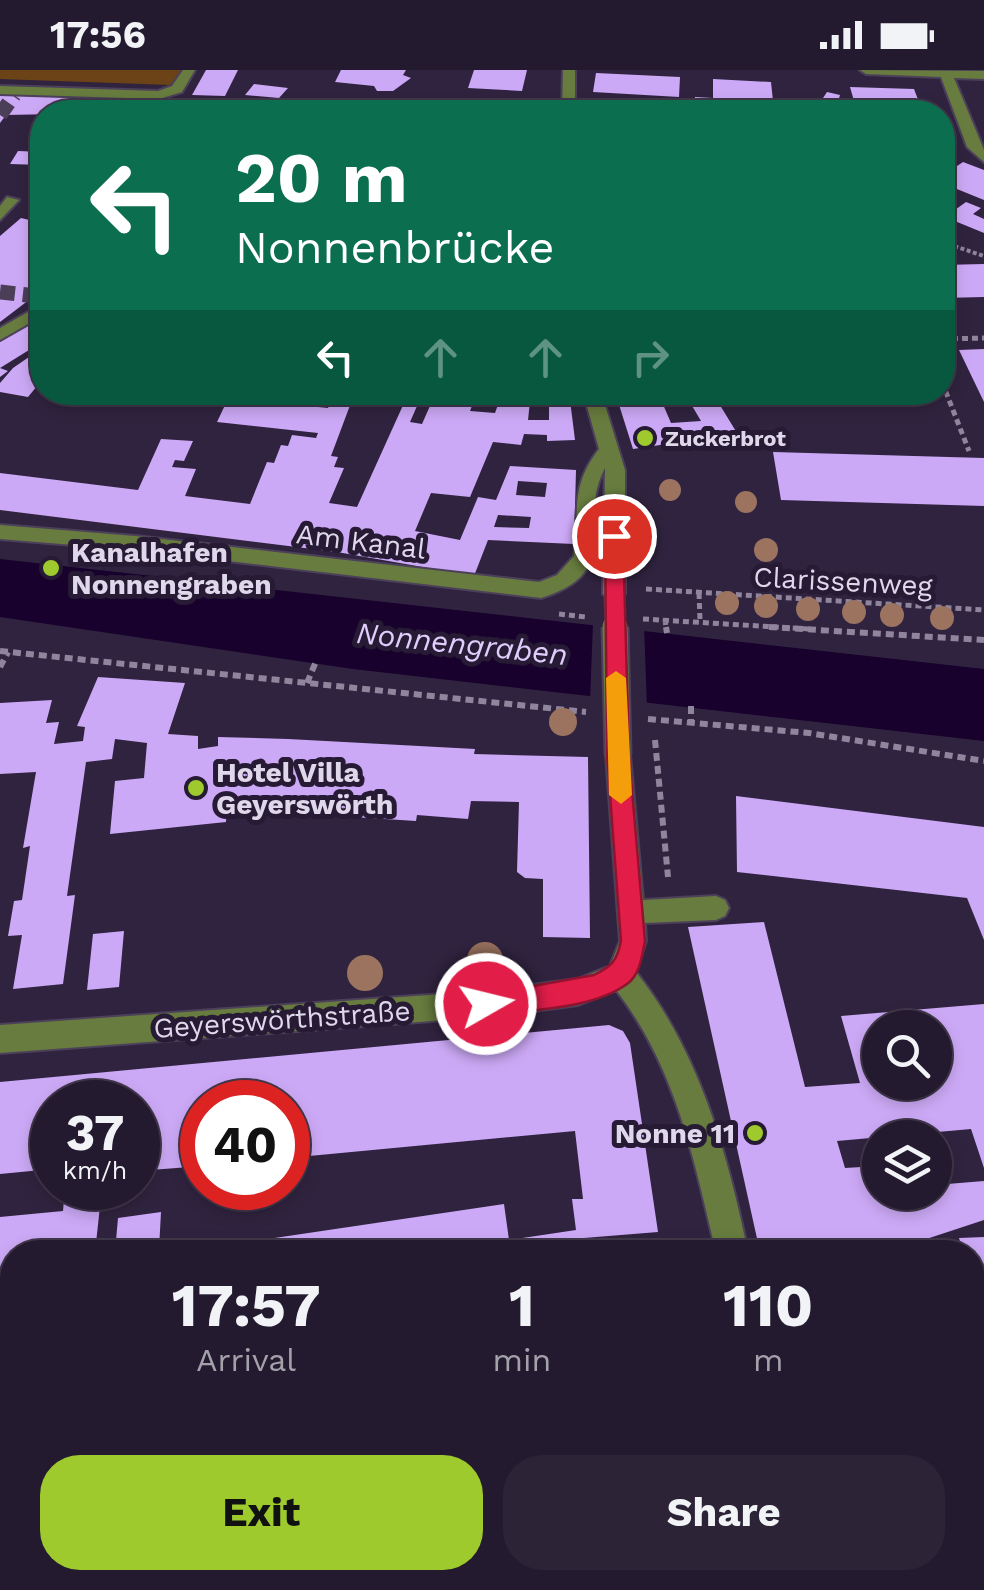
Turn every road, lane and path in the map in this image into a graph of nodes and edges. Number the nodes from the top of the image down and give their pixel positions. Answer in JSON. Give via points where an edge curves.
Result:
{"nodes":[{"id":1,"x":190,"y":70,"type":"edge"},
{"id":2,"x":569,"y":70,"type":"edge"},
{"id":3,"x":866,"y":70,"type":"edge"},
{"id":4,"x":945,"y":72,"type":"edge"},
{"id":5,"x":984,"y":75,"type":"edge"},
{"id":6,"x":10,"y":92,"type":"edge"},
{"id":7,"x":168,"y":94,"type":"junction"},
{"id":8,"x":176,"y":100,"type":"edge"},
{"id":9,"x":569,"y":100,"type":"edge"},
{"id":10,"x":984,"y":158,"type":"edge"},
{"id":11,"x":12,"y":200,"type":"dead end"},
{"id":12,"x":0,"y":216,"type":"edge"},
{"id":13,"x":955,"y":246,"type":"edge"},
{"id":14,"x":984,"y":256,"type":"edge"},
{"id":15,"x":30,"y":309,"type":"edge"},
{"id":16,"x":0,"y":335,"type":"edge"},
{"id":17,"x":984,"y":338,"type":"edge"},
{"id":18,"x":955,"y":339,"type":"edge"},
{"id":19,"x":596,"y":405,"type":"edge"},
{"id":20,"x":951,"y":405,"type":"edge"},
{"id":21,"x":610,"y":448,"type":"junction"},
{"id":22,"x":969,"y":451,"type":"dead end"},
{"id":23,"x":0,"y":532,"type":"edge"},
{"id":24,"x":640,"y":589,"type":"dead end"},
{"id":25,"x":699,"y":593,"type":"junction"},
{"id":26,"x":984,"y":610,"type":"edge"},
{"id":27,"x":665,"y":619,"type":"dead end"},
{"id":28,"x":667,"y":633,"type":"dead end"},
{"id":29,"x":984,"y":640,"type":"edge"},
{"id":30,"x":4,"y":652,"type":"edge"},
{"id":31,"x":317,"y":659,"type":"dead end"},
{"id":32,"x":0,"y":667,"type":"edge"},
{"id":33,"x":307,"y":682,"type":"junction"},
{"id":34,"x":691,"y":706,"type":"dead end"},
{"id":35,"x":571,"y":710,"type":"dead end"},
{"id":36,"x":692,"y":726,"type":"junction"},
{"id":37,"x":984,"y":760,"type":"edge"},
{"id":38,"x":716,"y":908,"type":"dead end"},
{"id":39,"x":672,"y":910,"type":"junction"},
{"id":40,"x":631,"y":912,"type":"junction"},
{"id":41,"x":621,"y":974,"type":"junction"},
{"id":42,"x":0,"y":1039,"type":"edge"},
{"id":43,"x":729,"y":1240,"type":"edge"}],
"edges":[{"from":1,"to":7,"type":"street"},
{"from":2,"to":9,"type":"street"},
{"from":3,"to":4,"type":"street"},
{"from":4,"to":5,"type":"street"},
{"from":4,"to":10,"type":"street"},
{"from":6,"to":7,"type":"street"},
{"from":7,"to":8,"type":"street"},
{"from":11,"to":12,"type":"street"},
{"from":13,"to":14,"type":"path"},
{"from":15,"to":16,"type":"street"},
{"from":17,"to":18,"type":"path"},
{"from":19,"to":21,"type":"street"},
{"from":20,"to":22,"type":"path"},
{"from":21,"to":23,"type":"street","name":"Am Kanal","via":[[590,476],[585,562],[567,582],[541,590]]},
{"from":21,"to":40,"type":"street","bridge":true,"via":[[616,483],[618,755]]},
{"from":24,"to":25,"type":"path","name":"Clarissenweg"},
{"from":25,"to":26,"type":"path","name":"Clarissenweg"},
{"from":25,"to":29,"type":"path","via":[[700,620]]},
{"from":27,"to":28,"type":"path"},
{"from":30,"to":32,"type":"path"},
{"from":30,"to":33,"type":"path"},
{"from":31,"to":33,"type":"path"},
{"from":33,"to":35,"type":"path"},
{"from":34,"to":36,"type":"path"},
{"from":36,"to":37,"type":"path","via":[[810,733]]},
{"from":36,"to":39,"type":"path","via":[[653,719]]},
{"from":38,"to":39,"type":"street"},
{"from":39,"to":40,"type":"street"},
{"from":40,"to":41,"type":"street","via":[[633,941]]},
{"from":41,"to":42,"type":"street","name":"Geyerswörthstraße","via":[[578,992],[486,1004]]},
{"from":41,"to":43,"type":"street","via":[[663,1034],[703,1140]]}]}
